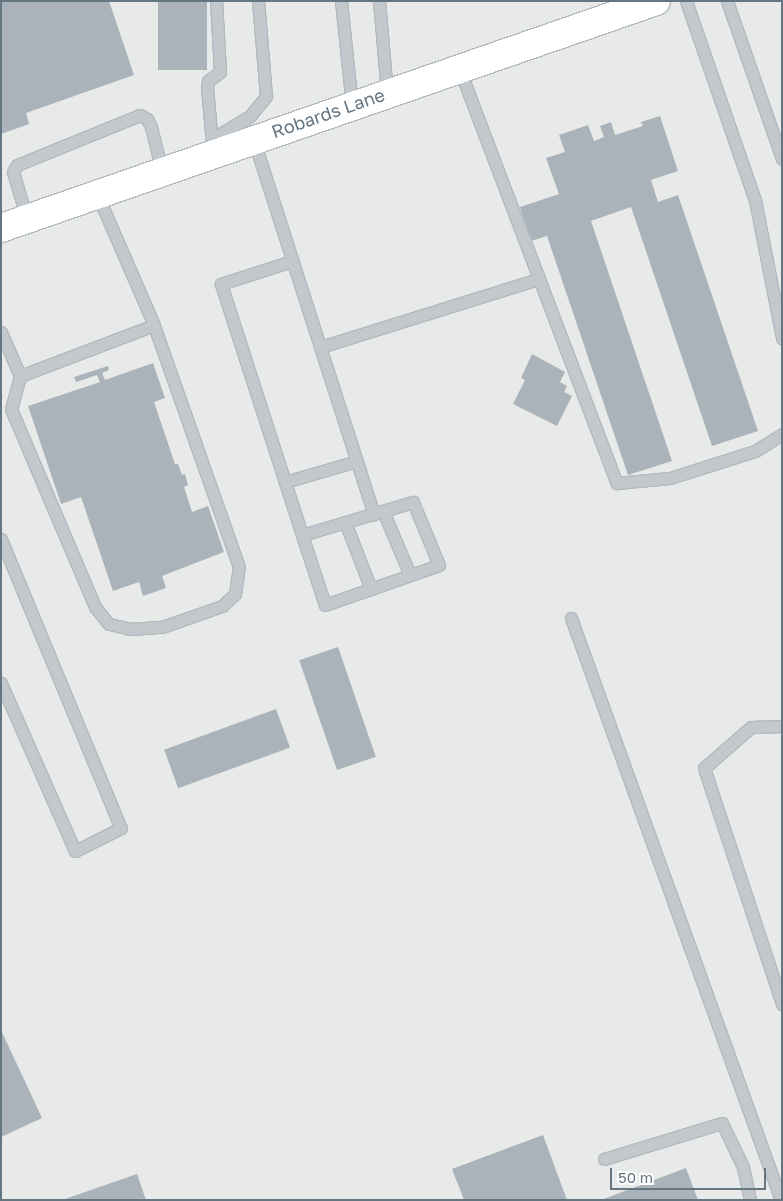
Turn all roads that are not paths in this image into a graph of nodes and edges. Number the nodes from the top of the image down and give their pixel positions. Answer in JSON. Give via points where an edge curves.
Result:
{"nodes":[{"id":1,"x":216,"y":1,"type":"edge"},
{"id":2,"x":258,"y":1,"type":"edge"},
{"id":3,"x":341,"y":1,"type":"edge"},
{"id":4,"x":379,"y":1,"type":"edge"},
{"id":5,"x":656,"y":1,"type":"edge"},
{"id":6,"x":686,"y":1,"type":"edge"},
{"id":7,"x":727,"y":1,"type":"edge"},
{"id":8,"x":459,"y":68,"type":"junction"},
{"id":9,"x":388,"y":93,"type":"junction"},
{"id":10,"x":352,"y":105,"type":"junction"},
{"id":11,"x":253,"y":139,"type":"junction"},
{"id":12,"x":212,"y":146,"type":"junction"},
{"id":13,"x":782,"y":158,"type":"edge"},
{"id":14,"x":162,"y":171,"type":"junction"},
{"id":15,"x":13,"y":172,"type":"junction"},
{"id":16,"x":1,"y":175,"type":"edge"},
{"id":17,"x":97,"y":194,"type":"junction"},
{"id":18,"x":27,"y":219,"type":"junction"},
{"id":19,"x":1,"y":228,"type":"edge"},
{"id":20,"x":292,"y":261,"type":"junction"},
{"id":21,"x":538,"y":279,"type":"junction"},
{"id":22,"x":154,"y":325,"type":"junction"},
{"id":23,"x":1,"y":332,"type":"edge"},
{"id":24,"x":782,"y":338,"type":"edge"},
{"id":25,"x":320,"y":347,"type":"junction"},
{"id":26,"x":20,"y":376,"type":"junction"},
{"id":27,"x":782,"y":434,"type":"edge"},
{"id":28,"x":356,"y":461,"type":"junction"},
{"id":29,"x":284,"y":482,"type":"junction"},
{"id":30,"x":378,"y":512,"type":"junction"},
{"id":31,"x":345,"y":522,"type":"junction"},
{"id":32,"x":302,"y":535,"type":"junction"},
{"id":33,"x":1,"y":540,"type":"edge"},
{"id":34,"x":410,"y":575,"type":"junction"},
{"id":35,"x":371,"y":589,"type":"junction"},
{"id":36,"x":572,"y":618,"type":"dead end"},
{"id":37,"x":1,"y":683,"type":"edge"},
{"id":38,"x":5,"y":701,"type":"edge"},
{"id":39,"x":782,"y":726,"type":"edge"},
{"id":40,"x":782,"y":1004,"type":"edge"},
{"id":41,"x":604,"y":1158,"type":"dead end"},
{"id":42,"x":750,"y":1200,"type":"edge"},
{"id":43,"x":781,"y":1200,"type":"edge"}],
"edges":[{"from":1,"to":12,"type":"lane","via":[[220,72],[207,84]]},
{"from":2,"to":12,"type":"lane","via":[[266,96],[250,116]]},
{"from":3,"to":10,"type":"lane"},
{"from":4,"to":9,"type":"lane"},
{"from":5,"to":8,"type":"street","name":"Robards Lane"},
{"from":6,"to":24,"type":"lane","via":[[755,200]]},
{"from":7,"to":13,"type":"lane"},
{"from":8,"to":9,"type":"street","name":"Robards Lane"},
{"from":8,"to":21,"type":"lane"},
{"from":9,"to":10,"type":"street","name":"Robards Lane"},
{"from":10,"to":11,"type":"street","name":"Robards Lane"},
{"from":11,"to":12,"type":"street","name":"Robards Lane"},
{"from":11,"to":20,"type":"lane"},
{"from":12,"to":14,"type":"street","name":"Robards Lane"},
{"from":14,"to":15,"type":"lane","via":[[151,127],[147,118],[140,115],[22,162]]},
{"from":14,"to":17,"type":"street","name":"Robards Lane"},
{"from":15,"to":16,"type":"lane"},
{"from":15,"to":18,"type":"lane"},
{"from":17,"to":18,"type":"street","name":"Robards Lane"},
{"from":17,"to":22,"type":"lane"},
{"from":18,"to":19,"type":"street","name":"Robards Lane"},
{"from":20,"to":25,"type":"lane"},
{"from":20,"to":29,"type":"lane","via":[[221,284]]},
{"from":21,"to":25,"type":"lane"},
{"from":21,"to":27,"type":"lane","via":[[617,483],[670,478],[755,451]]},
{"from":22,"to":26,"type":"lane"},
{"from":22,"to":26,"type":"lane","via":[[239,567],[235,594],[222,606],[162,627],[130,629],[109,624],[95,607],[11,409]]},
{"from":23,"to":26,"type":"lane"},
{"from":25,"to":28,"type":"lane"},
{"from":28,"to":29,"type":"lane"},
{"from":28,"to":30,"type":"lane"},
{"from":29,"to":32,"type":"lane"},
{"from":30,"to":31,"type":"lane"},
{"from":30,"to":34,"type":"lane"},
{"from":30,"to":34,"type":"lane","via":[[414,502],[439,565]]},
{"from":31,"to":32,"type":"lane"},
{"from":31,"to":35,"type":"lane"},
{"from":32,"to":35,"type":"lane","via":[[325,605]]},
{"from":33,"to":38,"type":"lane","via":[[120,828],[74,850]]},
{"from":34,"to":35,"type":"lane"},
{"from":36,"to":43,"type":"lane"},
{"from":37,"to":38,"type":"lane"},
{"from":39,"to":40,"type":"lane","via":[[751,727],[704,768]]},
{"from":41,"to":42,"type":"lane","via":[[722,1123],[743,1167]]}]}
